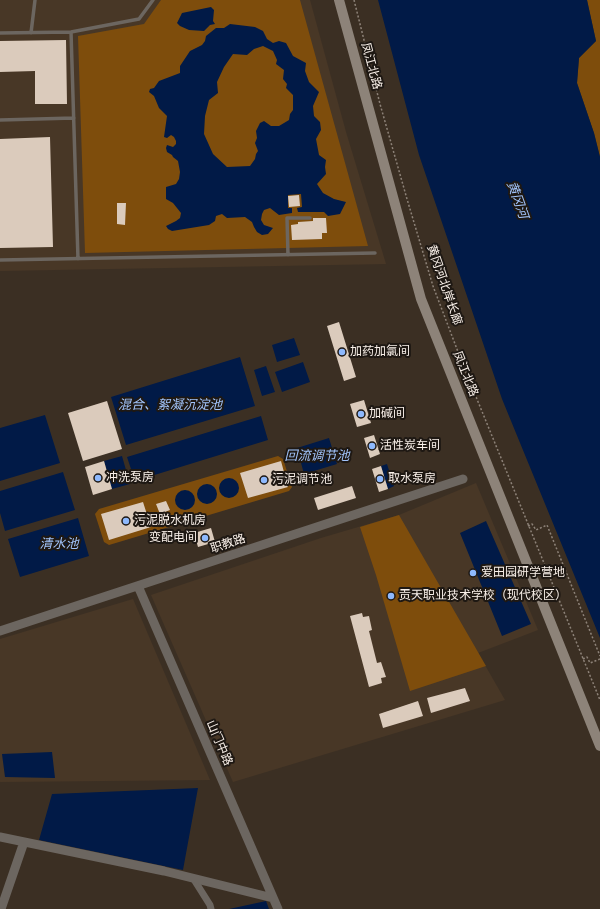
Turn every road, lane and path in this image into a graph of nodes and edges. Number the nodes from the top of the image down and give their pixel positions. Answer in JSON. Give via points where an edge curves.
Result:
{"nodes":[{"id":1,"x":35,"y":0,"type":"edge"},
{"id":2,"x":153,"y":0,"type":"edge"},
{"id":3,"x":339,"y":0,"type":"edge"},
{"id":4,"x":354,"y":0,"type":"edge"},
{"id":5,"x":71,"y":32,"type":"junction"},
{"id":6,"x":0,"y":33,"type":"edge"},
{"id":7,"x":31,"y":33,"type":"junction"},
{"id":8,"x":74,"y":118,"type":"junction"},
{"id":9,"x":0,"y":120,"type":"edge"},
{"id":10,"x":310,"y":218,"type":"dead end"},
{"id":11,"x":375,"y":253,"type":"dead end"},
{"id":12,"x":288,"y":255,"type":"junction"},
{"id":13,"x":78,"y":259,"type":"junction"},
{"id":14,"x":0,"y":260,"type":"edge"},
{"id":15,"x":463,"y":479,"type":"dead end"},
{"id":16,"x":528,"y":526,"type":"junction"},
{"id":17,"x":138,"y":586,"type":"junction"},
{"id":18,"x":0,"y":631,"type":"edge"},
{"id":19,"x":600,"y":656,"type":"edge"},
{"id":20,"x":583,"y":659,"type":"junction"},
{"id":21,"x":600,"y":659,"type":"edge"},
{"id":22,"x":600,"y":700,"type":"edge"},
{"id":23,"x":600,"y":746,"type":"edge"},
{"id":24,"x":0,"y":837,"type":"edge"},
{"id":25,"x":24,"y":842,"type":"junction"},
{"id":26,"x":193,"y":878,"type":"junction"},
{"id":27,"x":273,"y":898,"type":"junction"},
{"id":28,"x":1,"y":909,"type":"edge"},
{"id":29,"x":211,"y":909,"type":"edge"},
{"id":30,"x":278,"y":909,"type":"edge"}],
"edges":[{"from":1,"to":7,"type":"lane"},
{"from":2,"to":5,"type":"lane","via":[[139,19]]},
{"from":3,"to":23,"type":"main road","name":"凤江北路","via":[[421,299]]},
{"from":4,"to":16,"type":"path","name":"黄冈河北岸长廊","via":[[388,133],[433,286]]},
{"from":5,"to":7,"type":"lane"},
{"from":5,"to":8,"type":"lane"},
{"from":6,"to":7,"type":"lane"},
{"from":8,"to":9,"type":"lane"},
{"from":8,"to":13,"type":"lane"},
{"from":10,"to":12,"type":"lane","via":[[287,218]]},
{"from":11,"to":12,"type":"lane"},
{"from":12,"to":13,"type":"lane"},
{"from":13,"to":14,"type":"lane"},
{"from":15,"to":17,"type":"street","name":"职教路"},
{"from":16,"to":19,"type":"path","via":[[532,524],[536,530],[547,526]]},
{"from":16,"to":20,"type":"path","name":"黄冈河北岸长廊"},
{"from":17,"to":18,"type":"street","name":"职教路"},
{"from":17,"to":27,"type":"street","name":"山门中路"},
{"from":20,"to":21,"type":"path","via":[[587,657],[590,663]]},
{"from":20,"to":22,"type":"path","name":"黄冈河北岸长廊"},
{"from":24,"to":25,"type":"street"},
{"from":25,"to":26,"type":"street"},
{"from":25,"to":28,"type":"street"},
{"from":26,"to":27,"type":"street"},
{"from":26,"to":29,"type":"street"},
{"from":27,"to":30,"type":"street","name":"山门中路"}]}
